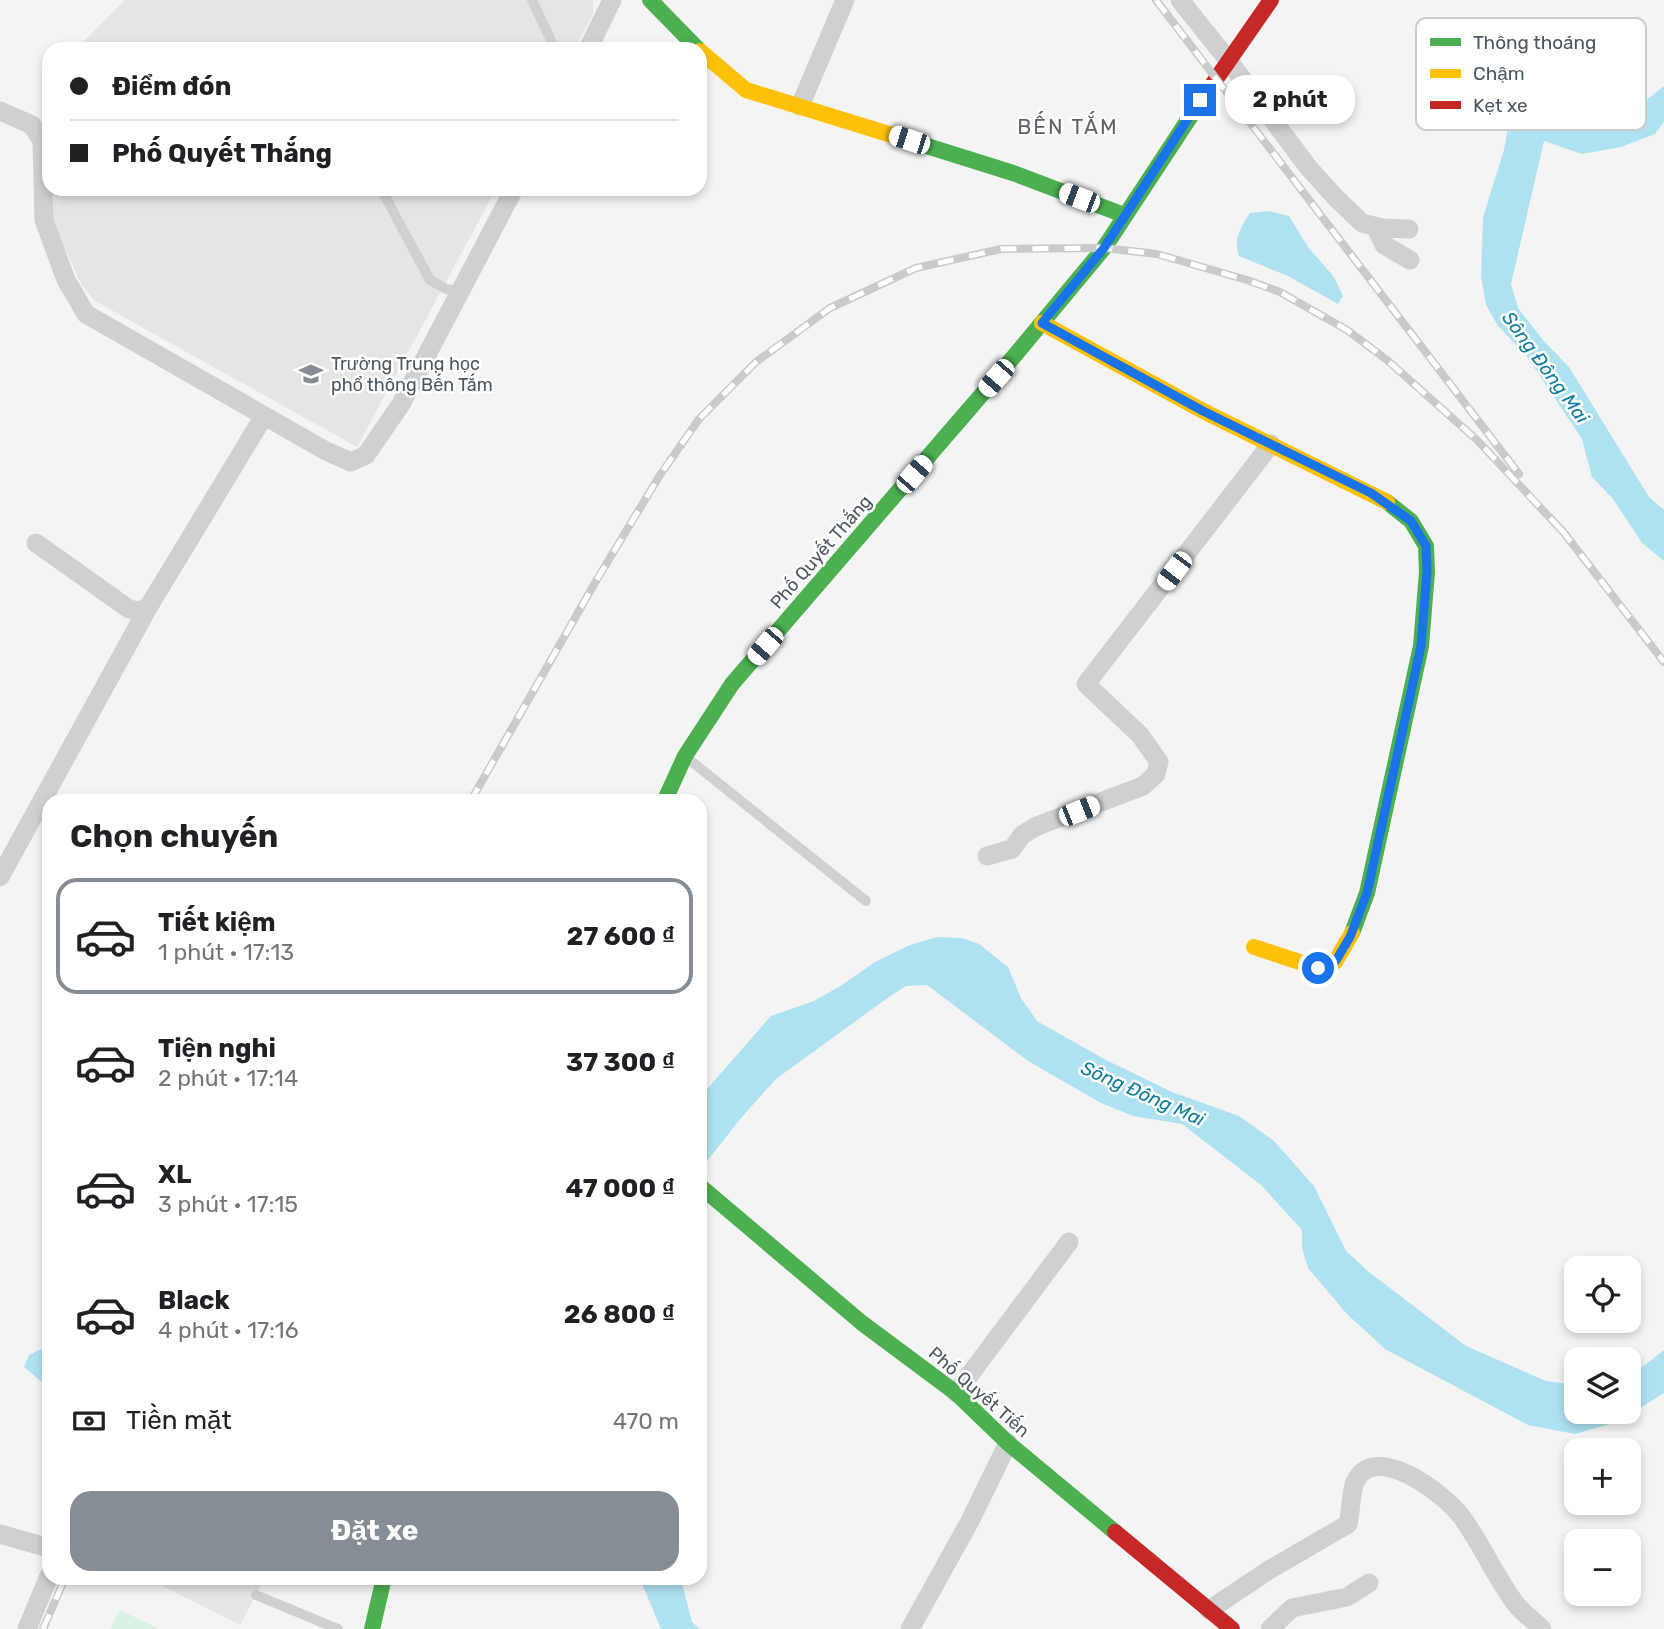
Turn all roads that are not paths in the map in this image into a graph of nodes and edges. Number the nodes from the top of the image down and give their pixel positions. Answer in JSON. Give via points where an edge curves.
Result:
{"nodes":[{"id":1,"x":532,"y":0,"type":"edge"},
{"id":2,"x":612,"y":0,"type":"edge"},
{"id":3,"x":650,"y":0,"type":"edge"},
{"id":4,"x":845,"y":0,"type":"edge"},
{"id":5,"x":1180,"y":0,"type":"edge"},
{"id":6,"x":1270,"y":0,"type":"edge"},
{"id":7,"x":552,"y":42,"type":"edge"},
{"id":8,"x":591,"y":42,"type":"edge"},
{"id":9,"x":691,"y":42,"type":"edge"},
{"id":10,"x":707,"y":57,"type":"edge"},
{"id":11,"x":1228,"y":60,"type":"junction"},
{"id":12,"x":800,"y":106,"type":"junction"},
{"id":13,"x":0,"y":111,"type":"edge"},
{"id":14,"x":42,"y":141,"type":"edge"},
{"id":15,"x":43,"y":196,"type":"edge"},
{"id":16,"x":386,"y":196,"type":"edge"},
{"id":17,"x":510,"y":196,"type":"edge"},
{"id":18,"x":1124,"y":215,"type":"junction"},
{"id":19,"x":1375,"y":226,"type":"junction"},
{"id":20,"x":1409,"y":229,"type":"dead end"},
{"id":21,"x":1410,"y":260,"type":"dead end"},
{"id":22,"x":460,"y":291,"type":"junction"},
{"id":23,"x":1042,"y":323,"type":"junction"},
{"id":24,"x":264,"y":416,"type":"junction"},
{"id":25,"x":1271,"y":444,"type":"junction"},
{"id":26,"x":36,"y":543,"type":"dead end"},
{"id":27,"x":149,"y":606,"type":"junction"},
{"id":28,"x":685,"y":756,"type":"junction"},
{"id":29,"x":46,"y":794,"type":"edge"},
{"id":30,"x":668,"y":794,"type":"edge"},
{"id":31,"x":42,"y":801,"type":"edge"},
{"id":32,"x":987,"y":856,"type":"dead end"},
{"id":33,"x":0,"y":877,"type":"edge"},
{"id":34,"x":866,"y":901,"type":"dead end"},
{"id":35,"x":1254,"y":947,"type":"dead end"},
{"id":36,"x":707,"y":1192,"type":"edge"},
{"id":37,"x":1069,"y":1241,"type":"dead end"},
{"id":38,"x":956,"y":1393,"type":"junction"},
{"id":39,"x":1008,"y":1443,"type":"junction"},
{"id":40,"x":0,"y":1534,"type":"edge"},
{"id":41,"x":42,"y":1546,"type":"edge"},
{"id":42,"x":1369,"y":1583,"type":"dead end"},
{"id":43,"x":45,"y":1585,"type":"edge"},
{"id":44,"x":382,"y":1585,"type":"edge"},
{"id":45,"x":256,"y":1595,"type":"dead end"},
{"id":46,"x":1209,"y":1609,"type":"junction"},
{"id":47,"x":27,"y":1629,"type":"edge"},
{"id":48,"x":338,"y":1629,"type":"edge"},
{"id":49,"x":372,"y":1629,"type":"edge"},
{"id":50,"x":910,"y":1629,"type":"edge"},
{"id":51,"x":1232,"y":1629,"type":"edge"},
{"id":52,"x":1270,"y":1629,"type":"edge"},
{"id":53,"x":1542,"y":1629,"type":"edge"}],
"edges":[{"from":1,"to":7,"type":"lane"},
{"from":2,"to":8,"type":"street"},
{"from":3,"to":9,"type":"street"},
{"from":4,"to":12,"type":"street"},
{"from":5,"to":11,"type":"street"},
{"from":6,"to":11,"type":"street","name":"Phố Quyết Thắng"},
{"from":10,"to":12,"type":"street","via":[[746,90]]},
{"from":11,"to":18,"type":"street","name":"Phố Quyết Thắng"},
{"from":11,"to":19,"type":"street","via":[[1308,167],[1362,223]]},
{"from":12,"to":18,"type":"street","via":[[1013,173]]},
{"from":13,"to":14,"type":"street","via":[[32,125]]},
{"from":15,"to":24,"type":"street","via":[[44,220],[66,280],[86,314]]},
{"from":16,"to":22,"type":"lane","via":[[430,280]]},
{"from":17,"to":22,"type":"street"},
{"from":18,"to":23,"type":"street","name":"Phố Quyết Thắng","via":[[1104,248]]},
{"from":19,"to":20,"type":"street"},
{"from":19,"to":21,"type":"street","via":[[1384,245]]},
{"from":22,"to":24,"type":"street","via":[[401,404],[366,455],[351,462]]},
{"from":23,"to":25,"type":"street"},
{"from":23,"to":28,"type":"street","name":"Phố Quyết Thắng","via":[[732,684]]},
{"from":24,"to":27,"type":"street"},
{"from":25,"to":32,"type":"street","via":[[1086,684],[1140,734],[1159,762],[1156,774],[1143,786],[1037,826],[1012,849]]},
{"from":25,"to":35,"type":"street","via":[[1371,493],[1411,521],[1426,546],[1427,572],[1421,646],[1367,893],[1350,937],[1335,962],[1318,968]]},
{"from":26,"to":27,"type":"street","via":[[130,609],[140,611]]},
{"from":27,"to":29,"type":"street"},
{"from":28,"to":30,"type":"street","name":"Phố Quyết Thắng"},
{"from":28,"to":34,"type":"lane"},
{"from":31,"to":33,"type":"street"},
{"from":36,"to":38,"type":"street","name":"Phố Quyết Tiến","via":[[862,1323]]},
{"from":37,"to":38,"type":"street"},
{"from":38,"to":39,"type":"street","name":"Phố Quyết Tiến"},
{"from":39,"to":46,"type":"street","name":"Phố Quyết Tiến"},
{"from":39,"to":50,"type":"street"},
{"from":40,"to":41,"type":"street"},
{"from":42,"to":52,"type":"street","via":[[1347,1597],[1292,1608]]},
{"from":43,"to":47,"type":"street"},
{"from":44,"to":49,"type":"street"},
{"from":45,"to":48,"type":"lane"},
{"from":46,"to":51,"type":"street","name":"Phố Quyết Tiến"},
{"from":46,"to":53,"type":"street","via":[[1348,1524],[1355,1482],[1364,1470],[1382,1464],[1399,1469],[1460,1515],[1517,1605]]}]}
